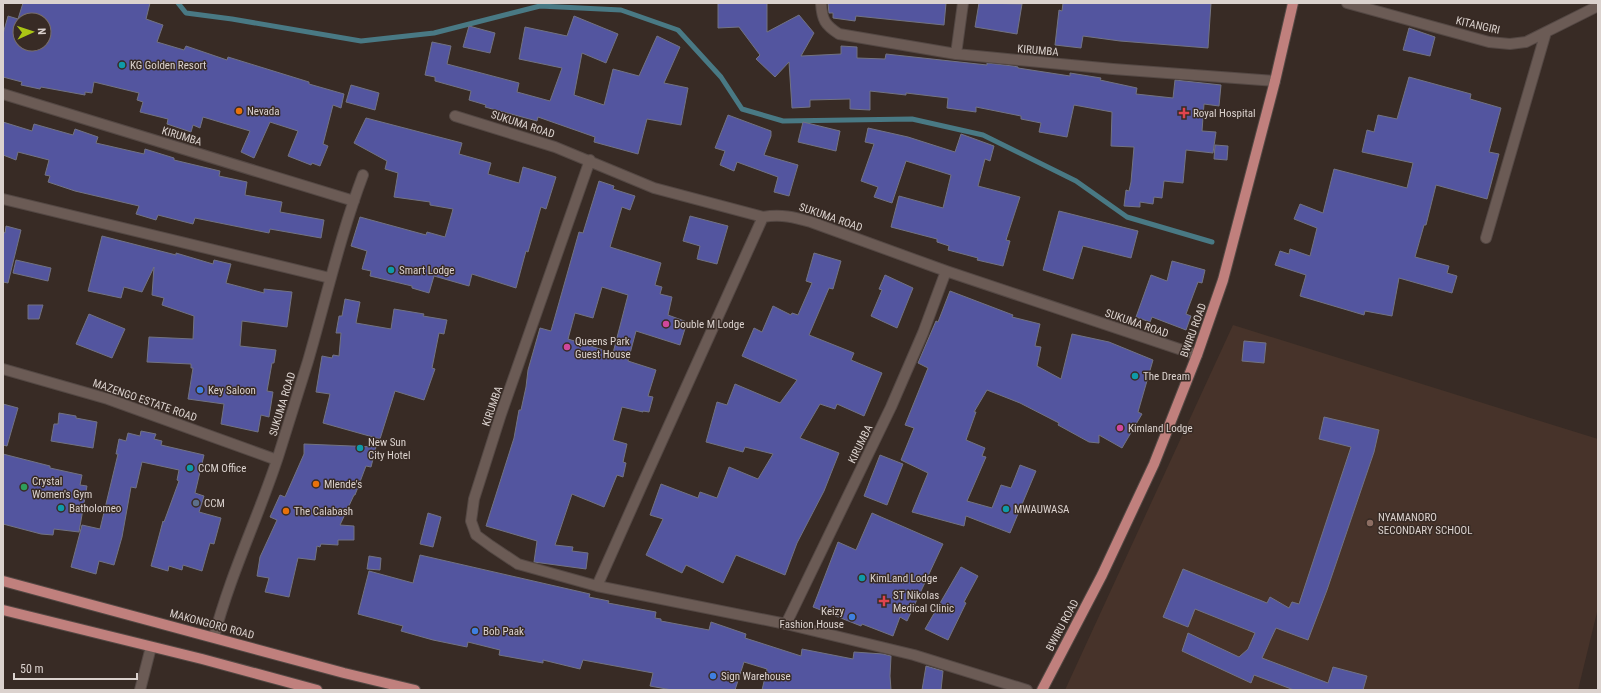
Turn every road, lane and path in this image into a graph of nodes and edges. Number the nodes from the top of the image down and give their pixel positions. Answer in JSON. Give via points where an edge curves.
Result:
{"nodes":[{"id":1,"x":821,"y":3,"type":"edge"},
{"id":2,"x":963,"y":3,"type":"edge"},
{"id":3,"x":1292,"y":3,"type":"edge"},
{"id":4,"x":1347,"y":3,"type":"edge"},
{"id":5,"x":1598,"y":6,"type":"edge"},
{"id":6,"x":1546,"y":32,"type":"junction"},
{"id":7,"x":956,"y":54,"type":"junction"},
{"id":8,"x":1275,"y":81,"type":"junction"},
{"id":9,"x":3,"y":94,"type":"edge"},
{"id":10,"x":456,"y":116,"type":"dead end"},
{"id":11,"x":590,"y":160,"type":"junction"},
{"id":12,"x":363,"y":175,"type":"dead end"},
{"id":13,"x":3,"y":199,"type":"edge"},
{"id":14,"x":354,"y":201,"type":"junction"},
{"id":15,"x":763,"y":217,"type":"junction"},
{"id":16,"x":1486,"y":238,"type":"dead end"},
{"id":17,"x":946,"y":271,"type":"junction"},
{"id":18,"x":330,"y":278,"type":"junction"},
{"id":19,"x":1197,"y":355,"type":"junction"},
{"id":20,"x":3,"y":369,"type":"edge"},
{"id":21,"x":277,"y":460,"type":"junction"},
{"id":22,"x":3,"y":581,"type":"edge"},
{"id":23,"x":597,"y":586,"type":"junction"},
{"id":24,"x":3,"y":610,"type":"edge"},
{"id":25,"x":786,"y":624,"type":"junction"},
{"id":26,"x":214,"y":637,"type":"junction"},
{"id":27,"x":151,"y":647,"type":"junction"},
{"id":28,"x":140,"y":690,"type":"edge"},
{"id":29,"x":317,"y":690,"type":"edge"},
{"id":30,"x":415,"y":690,"type":"edge"},
{"id":31,"x":1027,"y":690,"type":"edge"},
{"id":32,"x":1042,"y":690,"type":"edge"}],
"edges":[{"from":1,"to":7,"type":"street","name":"KIRUMBA","via":[[822,15],[828,27],[839,34]]},
{"from":2,"to":7,"type":"street"},
{"from":3,"to":8,"type":"main road","name":"BWIRU ROAD"},
{"from":4,"to":6,"type":"street","name":"KITANGIRI","via":[[1489,42],[1526,42]]},
{"from":5,"to":6,"type":"street","name":"KITANGIRI"},
{"from":6,"to":16,"type":"street"},
{"from":7,"to":8,"type":"street","name":"KIRUMBA"},
{"from":8,"to":19,"type":"main road","name":"BWIRU ROAD","via":[[1223,280]]},
{"from":9,"to":14,"type":"street","name":"KIRUMBA"},
{"from":10,"to":11,"type":"street","name":"SUKUMA ROAD"},
{"from":11,"to":15,"type":"street","name":"SUKUMA ROAD","via":[[654,188]]},
{"from":11,"to":23,"type":"street","name":"KIRUMBA","via":[[501,414],[474,499],[471,521],[476,535],[518,564]]},
{"from":12,"to":14,"type":"street","name":"SUKUMA ROAD"},
{"from":13,"to":18,"type":"street"},
{"from":14,"to":18,"type":"street","name":"SUKUMA ROAD"},
{"from":15,"to":17,"type":"street","name":"SUKUMA ROAD","via":[[776,214],[793,216]]},
{"from":15,"to":23,"type":"street"},
{"from":17,"to":19,"type":"street","name":"SUKUMA ROAD"},
{"from":17,"to":25,"type":"street","name":"KIRUMBA","via":[[891,407]]},
{"from":18,"to":21,"type":"street","name":"SUKUMA ROAD","via":[[308,361]]},
{"from":19,"to":32,"type":"main road","name":"BWIRU ROAD","via":[[1151,471],[1102,575]]},
{"from":20,"to":21,"type":"street","name":"MAZENGO ESTATE ROAD","via":[[108,399]]},
{"from":21,"to":26,"type":"street","name":"SUKUMA ROAD","via":[[222,605]]},
{"from":22,"to":26,"type":"main road","name":"MAKONGORO ROAD"},
{"from":23,"to":25,"type":"street","name":"KIRUMBA"},
{"from":24,"to":27,"type":"main road"},
{"from":25,"to":31,"type":"street","name":"KIRUMBA","via":[[914,655]]},
{"from":26,"to":30,"type":"main road","name":"MAKONGORO ROAD"},
{"from":27,"to":28,"type":"street"},
{"from":27,"to":29,"type":"main road"}]}
